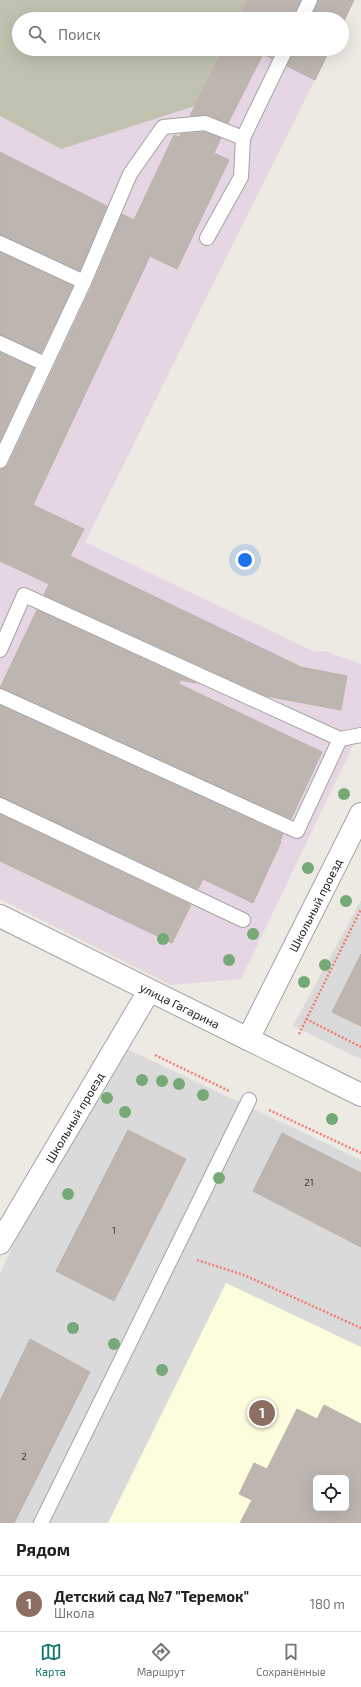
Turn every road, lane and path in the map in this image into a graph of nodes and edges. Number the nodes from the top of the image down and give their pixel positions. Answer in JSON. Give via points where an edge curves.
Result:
{"nodes":[{"id":1,"x":310,"y":0,"type":"edge"},
{"id":2,"x":304,"y":12,"type":"edge"},
{"id":3,"x":283,"y":56,"type":"edge"},
{"id":4,"x":243,"y":138,"type":"junction"},
{"id":5,"x":208,"y":238,"type":"dead end"},
{"id":6,"x":0,"y":243,"type":"edge"},
{"id":7,"x":84,"y":282,"type":"junction"},
{"id":8,"x":0,"y":343,"type":"edge"},
{"id":9,"x":45,"y":364,"type":"junction"},
{"id":10,"x":0,"y":461,"type":"edge"},
{"id":11,"x":0,"y":650,"type":"edge"},
{"id":12,"x":0,"y":696,"type":"edge"},
{"id":13,"x":361,"y":735,"type":"edge"},
{"id":14,"x":340,"y":740,"type":"junction"},
{"id":15,"x":0,"y":805,"type":"edge"},
{"id":16,"x":361,"y":814,"type":"edge"},
{"id":17,"x":361,"y":909,"type":"edge"},
{"id":18,"x":0,"y":916,"type":"edge"},
{"id":19,"x":242,"y":920,"type":"dead end"},
{"id":20,"x":149,"y":991,"type":"junction"},
{"id":21,"x":306,"y":1020,"type":"junction"},
{"id":22,"x":297,"y":1036,"type":"dead end"},
{"id":23,"x":248,"y":1039,"type":"junction"},
{"id":24,"x":361,"y":1047,"type":"edge"},
{"id":25,"x":361,"y":1094,"type":"edge"},
{"id":26,"x":248,"y":1100,"type":"dead end"},
{"id":27,"x":0,"y":1243,"type":"edge"},
{"id":28,"x":174,"y":1252,"type":"junction"},
{"id":29,"x":361,"y":1328,"type":"edge"},
{"id":30,"x":41,"y":1523,"type":"edge"}],
"edges":[{"from":1,"to":2,"type":"lane"},
{"from":3,"to":4,"type":"lane"},
{"from":4,"to":5,"type":"lane","via":[[241,177]]},
{"from":4,"to":7,"type":"lane","via":[[205,123],[163,127],[130,174]]},
{"from":6,"to":7,"type":"lane"},
{"from":7,"to":9,"type":"lane"},
{"from":8,"to":9,"type":"lane"},
{"from":9,"to":10,"type":"lane"},
{"from":11,"to":14,"type":"lane","via":[[24,595]]},
{"from":12,"to":14,"type":"lane","via":[[297,831]]},
{"from":13,"to":14,"type":"lane"},
{"from":15,"to":19,"type":"lane"},
{"from":16,"to":23,"type":"street","name":"Школьный проезд"},
{"from":17,"to":21,"type":"path"},
{"from":18,"to":20,"type":"street","name":"улица Гагарина"},
{"from":20,"to":23,"type":"street","name":"улица Гагарина"},
{"from":20,"to":27,"type":"street","name":"Школьный проезд"},
{"from":21,"to":22,"type":"path"},
{"from":21,"to":24,"type":"path"},
{"from":23,"to":25,"type":"street","name":"улица Гагарина"},
{"from":26,"to":28,"type":"lane"},
{"from":28,"to":29,"type":"path","via":[[244,1275]]},
{"from":28,"to":30,"type":"lane"}]}
